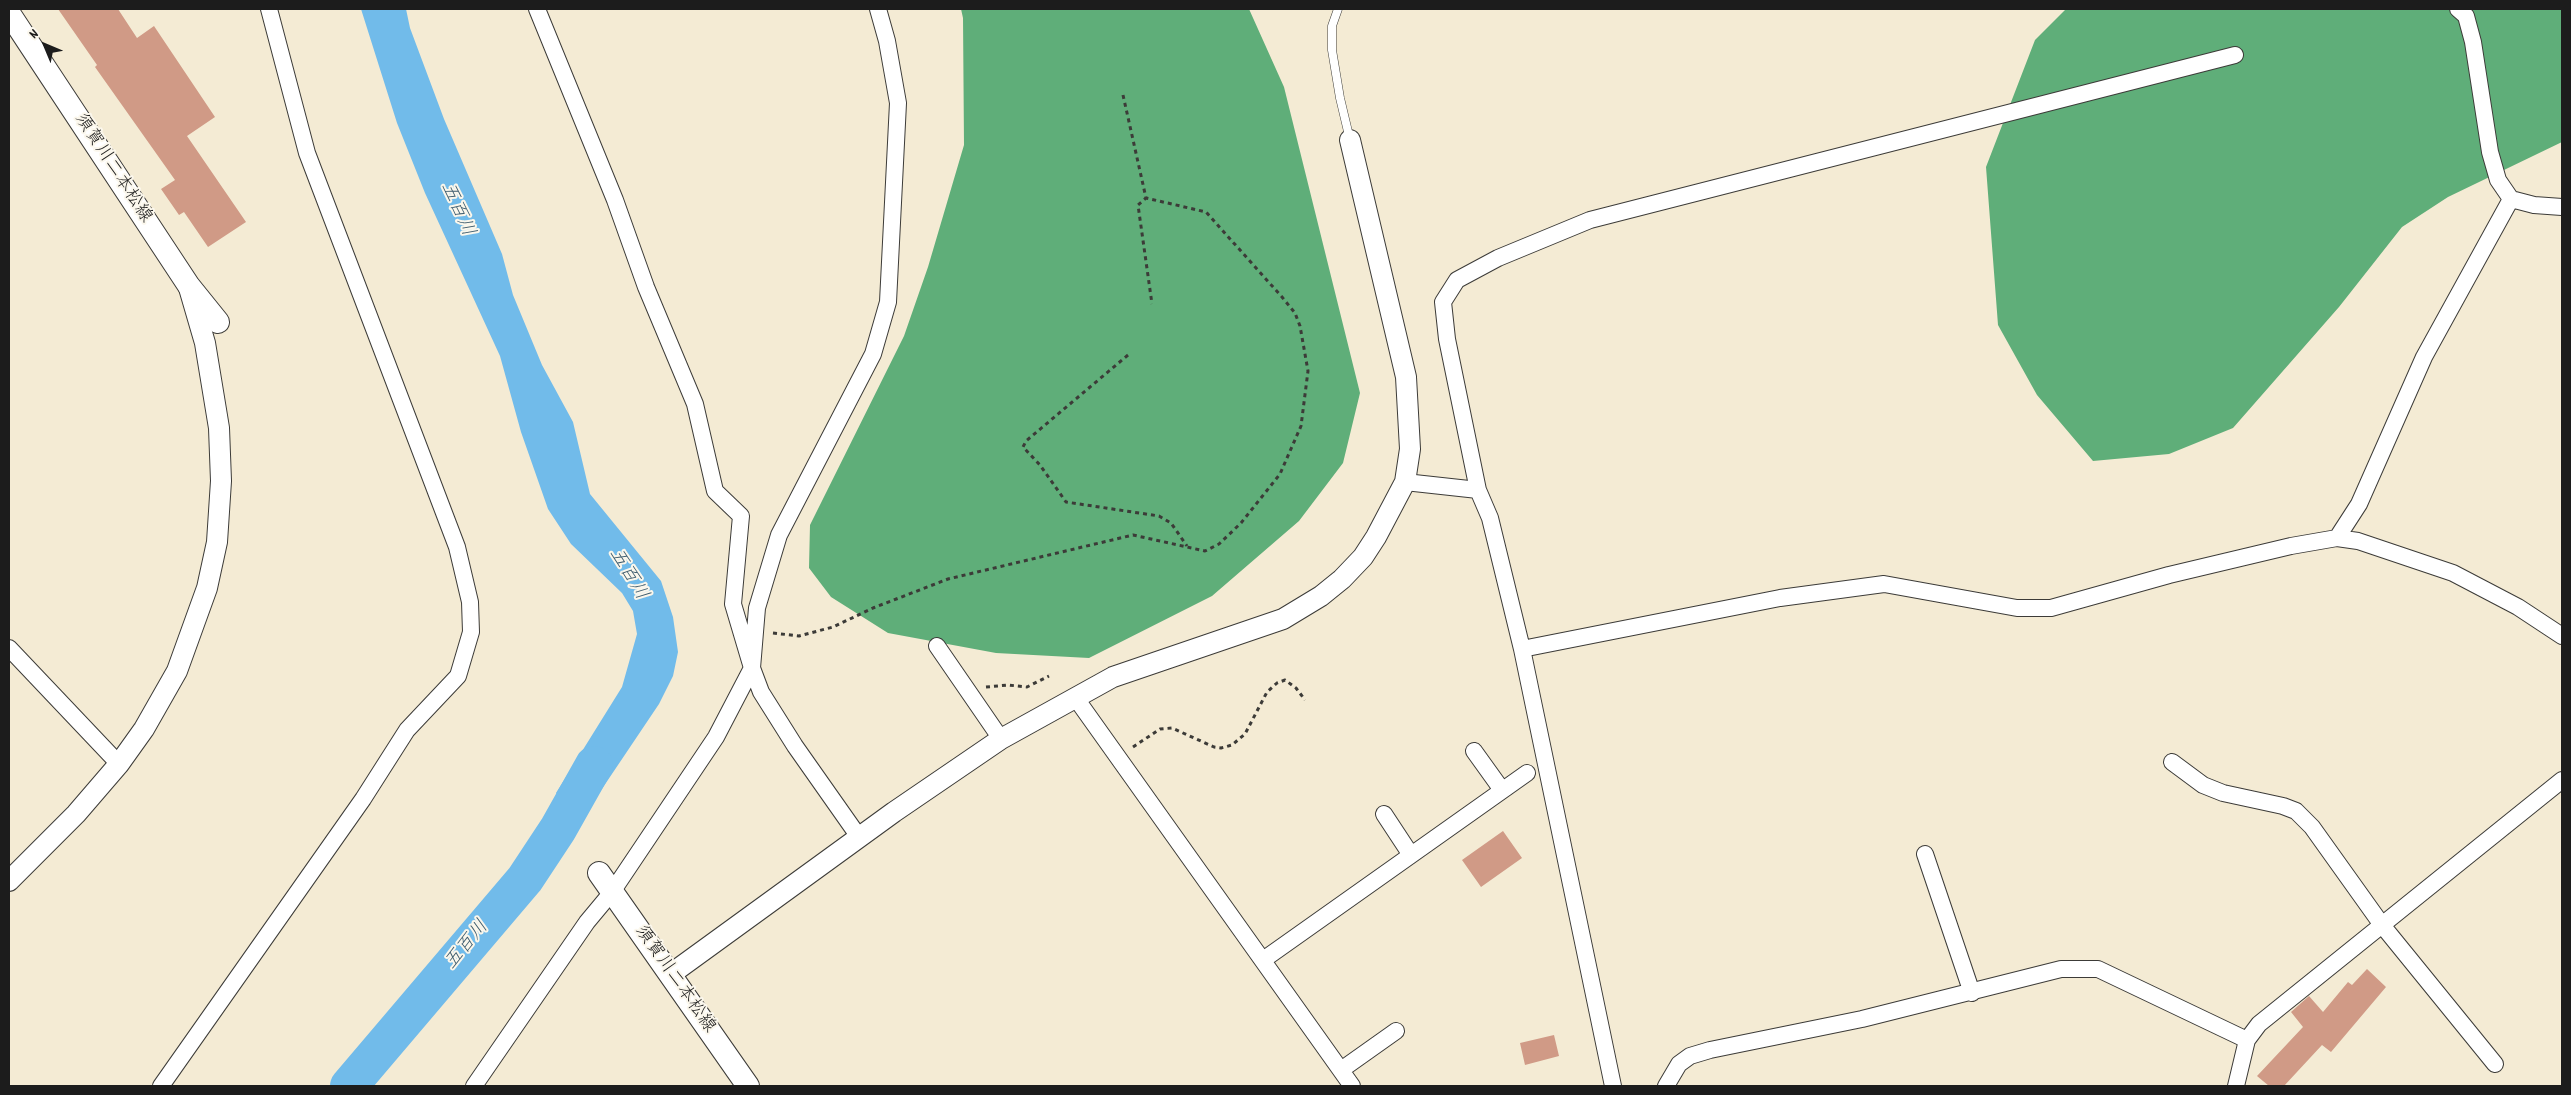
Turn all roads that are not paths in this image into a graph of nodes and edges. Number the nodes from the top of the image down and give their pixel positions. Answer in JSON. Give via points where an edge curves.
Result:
{"nodes":[{"id":1,"x":269,"y":9,"type":"edge"},
{"id":2,"x":537,"y":9,"type":"edge"},
{"id":3,"x":878,"y":9,"type":"edge"},
{"id":4,"x":1338,"y":9,"type":"edge"},
{"id":5,"x":2458,"y":9,"type":"edge"},
{"id":6,"x":9,"y":13,"type":"edge"},
{"id":7,"x":2235,"y":55,"type":"dead end"},
{"id":8,"x":1350,"y":140,"type":"joint"},
{"id":9,"x":2510,"y":199,"type":"junction"},
{"id":10,"x":2562,"y":207,"type":"edge"},
{"id":11,"x":189,"y":286,"type":"junction"},
{"id":12,"x":218,"y":322,"type":"dead end"},
{"id":13,"x":1405,"y":482,"type":"junction"},
{"id":14,"x":1478,"y":490,"type":"junction"},
{"id":15,"x":2337,"y":538,"type":"junction"},
{"id":16,"x":2562,"y":636,"type":"edge"},
{"id":17,"x":938,"y":646,"type":"dead end"},
{"id":18,"x":9,"y":648,"type":"edge"},
{"id":19,"x":1522,"y":649,"type":"junction"},
{"id":20,"x":752,"y":668,"type":"junction"},
{"id":21,"x":1075,"y":697,"type":"junction"},
{"id":22,"x":1001,"y":739,"type":"junction"},
{"id":23,"x":1474,"y":751,"type":"dead end"},
{"id":24,"x":2172,"y":762,"type":"dead end"},
{"id":25,"x":118,"y":764,"type":"junction"},
{"id":26,"x":1527,"y":773,"type":"dead end"},
{"id":27,"x":2562,"y":780,"type":"edge"},
{"id":28,"x":1502,"y":790,"type":"junction"},
{"id":29,"x":1384,"y":814,"type":"dead end"},
{"id":30,"x":860,"y":837,"type":"junction"},
{"id":31,"x":1925,"y":854,"type":"dead end"},
{"id":32,"x":1411,"y":855,"type":"junction"},
{"id":33,"x":598,"y":874,"type":"dead end"},
{"id":34,"x":9,"y":881,"type":"edge"},
{"id":35,"x":612,"y":892,"type":"junction"},
{"id":36,"x":2382,"y":925,"type":"junction"},
{"id":37,"x":1263,"y":960,"type":"junction"},
{"id":38,"x":671,"y":974,"type":"junction"},
{"id":39,"x":1972,"y":993,"type":"junction"},
{"id":40,"x":1396,"y":1031,"type":"dead end"},
{"id":41,"x":2247,"y":1040,"type":"junction"},
{"id":42,"x":2495,"y":1064,"type":"dead end"},
{"id":43,"x":1340,"y":1070,"type":"junction"},
{"id":44,"x":161,"y":1086,"type":"edge"},
{"id":45,"x":474,"y":1086,"type":"edge"},
{"id":46,"x":748,"y":1086,"type":"edge"},
{"id":47,"x":1352,"y":1086,"type":"edge"},
{"id":48,"x":1613,"y":1086,"type":"edge"},
{"id":49,"x":1666,"y":1086,"type":"edge"},
{"id":50,"x":2236,"y":1086,"type":"edge"}],
"edges":[{"from":1,"to":44,"type":"street","via":[[307,153],[457,547],[470,602],[471,632],[458,676],[407,730],[363,799]]},
{"from":2,"to":20,"type":"street","via":[[695,404],[715,491],[741,516],[734,604]]},
{"from":3,"to":20,"type":"street","via":[[898,103],[888,302],[873,354],[779,535],[757,608]]},
{"from":4,"to":8,"type":"lane","via":[[1332,26],[1332,50]]},
{"from":5,"to":9,"type":"street","via":[[2466,16],[2474,42],[2490,152],[2498,180]]},
{"from":6,"to":11,"type":"main road","name":"須賀川二本松線"},
{"from":7,"to":14,"type":"street","via":[[1590,220],[1498,258],[1457,280],[1443,302],[1447,339]]},
{"from":8,"to":13,"type":"street","via":[[1406,377],[1410,450]]},
{"from":9,"to":10,"type":"street","via":[[2534,206]]},
{"from":9,"to":15,"type":"street","via":[[2424,357],[2359,504]]},
{"from":11,"to":12,"type":"main road","name":"須賀川二本松線"},
{"from":11,"to":25,"type":"street","via":[[206,351],[219,428],[221,481],[217,542],[207,588],[177,671],[144,729]]},
{"from":13,"to":14,"type":"street"},
{"from":13,"to":21,"type":"street","via":[[1363,557],[1321,596],[1283,619],[1113,677]]},
{"from":14,"to":19,"type":"street","via":[[1490,518]]},
{"from":15,"to":16,"type":"street","via":[[2358,541],[2453,573]]},
{"from":15,"to":19,"type":"street","via":[[2169,575],[2051,608],[2017,608],[1884,584],[1780,598]]},
{"from":17,"to":22,"type":"street"},
{"from":18,"to":25,"type":"street"},
{"from":19,"to":48,"type":"street"},
{"from":20,"to":30,"type":"street","via":[[761,692],[795,746]]},
{"from":20,"to":35,"type":"street","via":[[716,736]]},
{"from":21,"to":22,"type":"street"},
{"from":21,"to":37,"type":"street"},
{"from":22,"to":30,"type":"street"},
{"from":23,"to":28,"type":"street"},
{"from":24,"to":36,"type":"street","via":[[2203,785],[2223,793],[2296,811],[2312,827]]},
{"from":25,"to":34,"type":"street","via":[[76,814]]},
{"from":26,"to":28,"type":"street"},
{"from":27,"to":36,"type":"street"},
{"from":28,"to":32,"type":"street"},
{"from":29,"to":32,"type":"street"},
{"from":30,"to":38,"type":"street"},
{"from":31,"to":39,"type":"street"},
{"from":32,"to":37,"type":"street"},
{"from":33,"to":35,"type":"main road","name":"須賀川二本松線"},
{"from":35,"to":38,"type":"main road","name":"須賀川二本松線"},
{"from":35,"to":45,"type":"street","via":[[587,922]]},
{"from":36,"to":41,"type":"street","via":[[2259,1024]]},
{"from":36,"to":42,"type":"street"},
{"from":37,"to":43,"type":"street"},
{"from":38,"to":46,"type":"main road","name":"須賀川二本松線"},
{"from":39,"to":41,"type":"street","via":[[2061,968],[2098,970]]},
{"from":39,"to":49,"type":"street","via":[[1690,1056],[1672,1072]]},
{"from":40,"to":43,"type":"street"},
{"from":41,"to":50,"type":"street"},
{"from":43,"to":47,"type":"street"}]}
